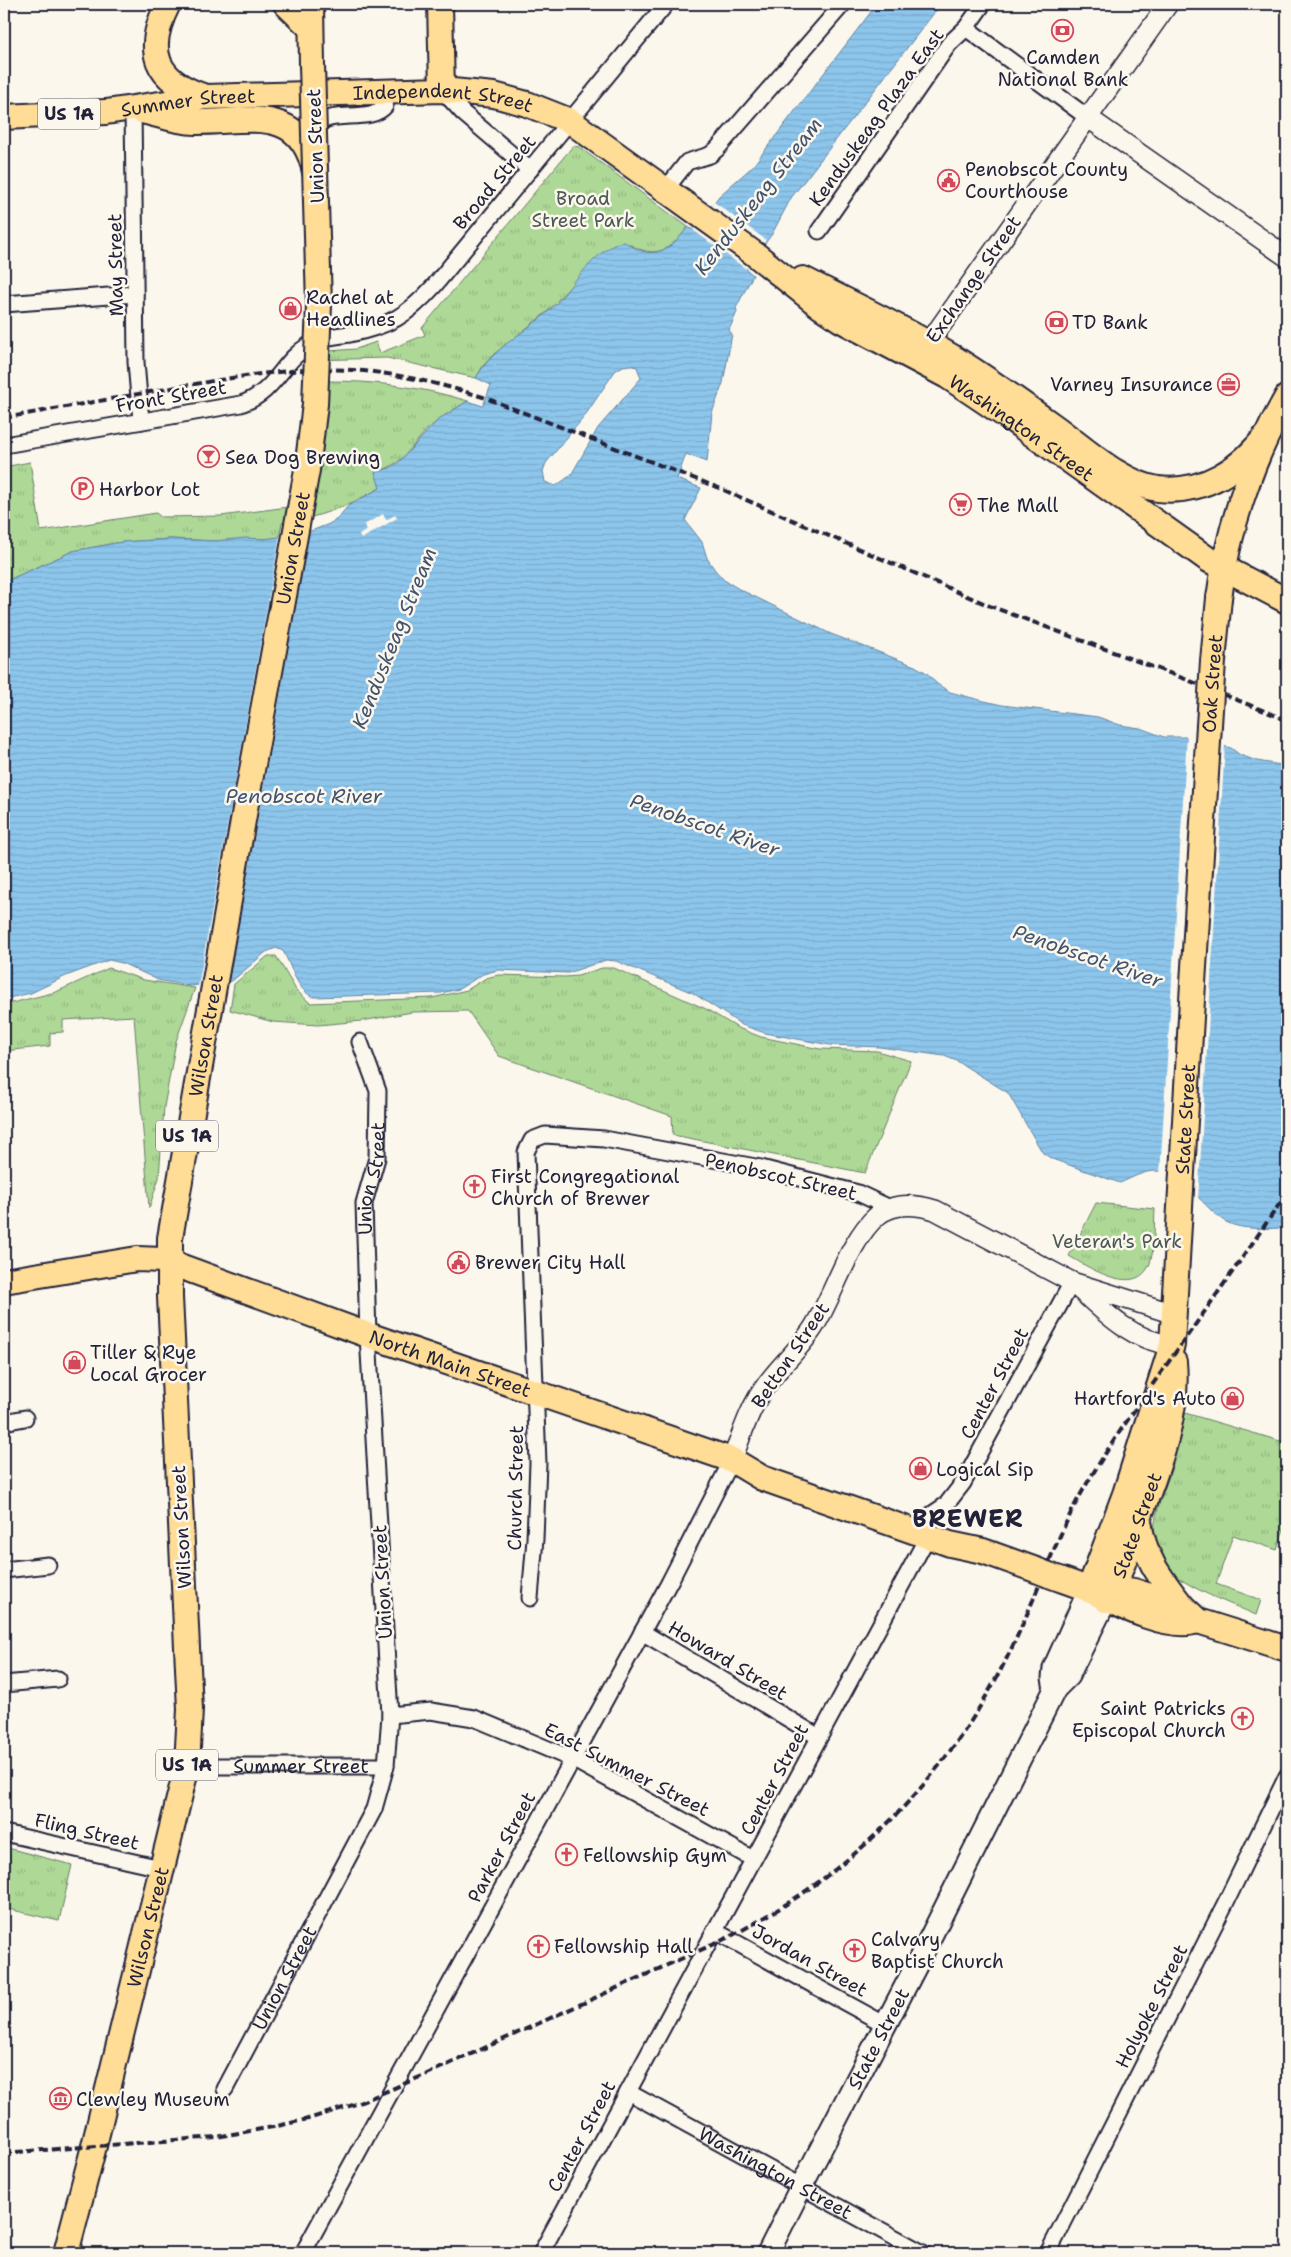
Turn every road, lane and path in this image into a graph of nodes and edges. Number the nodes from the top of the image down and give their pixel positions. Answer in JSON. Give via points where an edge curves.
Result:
{"nodes":[{"id":1,"x":168,"y":4,"type":"edge"},
{"id":2,"x":286,"y":4,"type":"edge"},
{"id":3,"x":310,"y":4,"type":"edge"},
{"id":4,"x":440,"y":4,"type":"edge"},
{"id":5,"x":666,"y":4,"type":"edge"},
{"id":6,"x":843,"y":4,"type":"edge"},
{"id":7,"x":983,"y":4,"type":"edge"},
{"id":8,"x":1168,"y":4,"type":"edge"},
{"id":9,"x":311,"y":28,"type":"junction"},
{"id":10,"x":966,"y":28,"type":"junction"},
{"id":11,"x":442,"y":90,"type":"junction"},
{"id":12,"x":387,"y":92,"type":"junction"},
{"id":13,"x":312,"y":94,"type":"joint"},
{"id":14,"x":206,"y":97,"type":"junction"},
{"id":15,"x":133,"y":108,"type":"junction"},
{"id":16,"x":4,"y":117,"type":"edge"},
{"id":17,"x":1087,"y":117,"type":"junction"},
{"id":18,"x":570,"y":121,"type":"junction"},
{"id":19,"x":530,"y":170,"type":"junction"},
{"id":20,"x":316,"y":177,"type":"junction"},
{"id":21,"x":666,"y":189,"type":"junction"},
{"id":22,"x":819,"y":230,"type":"dead end"},
{"id":23,"x":1287,"y":257,"type":"edge"},
{"id":24,"x":136,"y":294,"type":"junction"},
{"id":25,"x":4,"y":304,"type":"edge"},
{"id":26,"x":322,"y":339,"type":"junction"},
{"id":27,"x":923,"y":351,"type":"junction"},
{"id":28,"x":1287,"y":397,"type":"edge"},
{"id":29,"x":141,"y":421,"type":"junction"},
{"id":30,"x":1268,"y":433,"type":"junction"},
{"id":31,"x":4,"y":445,"type":"edge"},
{"id":32,"x":1224,"y":568,"type":"junction"},
{"id":33,"x":1287,"y":601,"type":"edge"},
{"id":34,"x":248,"y":792,"type":"joint"},
{"id":35,"x":1194,"y":983,"type":"joint"},
{"id":36,"x":360,"y":1042,"type":"dead end"},
{"id":37,"x":532,"y":1140,"type":"joint"},
{"id":38,"x":890,"y":1208,"type":"junction"},
{"id":39,"x":170,"y":1262,"type":"junction"},
{"id":40,"x":4,"y":1281,"type":"edge"},
{"id":41,"x":1072,"y":1282,"type":"junction"},
{"id":42,"x":1174,"y":1314,"type":"junction"},
{"id":43,"x":368,"y":1335,"type":"junction"},
{"id":44,"x":1172,"y":1345,"type":"junction"},
{"id":45,"x":534,"y":1392,"type":"junction"},
{"id":46,"x":25,"y":1418,"type":"dead end"},
{"id":47,"x":4,"y":1422,"type":"edge"},
{"id":48,"x":732,"y":1460,"type":"junction"},
{"id":49,"x":1139,"y":1519,"type":"junction"},
{"id":50,"x":926,"y":1527,"type":"junction"},
{"id":51,"x":48,"y":1565,"type":"dead end"},
{"id":52,"x":4,"y":1570,"type":"edge"},
{"id":53,"x":1103,"y":1593,"type":"junction"},
{"id":54,"x":530,"y":1598,"type":"dead end"},
{"id":55,"x":1190,"y":1614,"type":"junction"},
{"id":56,"x":642,"y":1632,"type":"junction"},
{"id":57,"x":1287,"y":1649,"type":"edge"},
{"id":58,"x":58,"y":1679,"type":"dead end"},
{"id":59,"x":4,"y":1684,"type":"edge"},
{"id":60,"x":390,"y":1715,"type":"junction"},
{"id":61,"x":819,"y":1737,"type":"junction"},
{"id":62,"x":572,"y":1759,"type":"junction"},
{"id":63,"x":186,"y":1766,"type":"junction"},
{"id":64,"x":386,"y":1766,"type":"junction"},
{"id":65,"x":1287,"y":1776,"type":"edge"},
{"id":66,"x":4,"y":1834,"type":"edge"},
{"id":67,"x":754,"y":1859,"type":"junction"},
{"id":68,"x":161,"y":1868,"type":"junction"},
{"id":69,"x":714,"y":1931,"type":"junction"},
{"id":70,"x":886,"y":2025,"type":"junction"},
{"id":71,"x":225,"y":2089,"type":"dead end"},
{"id":72,"x":628,"y":2092,"type":"junction"},
{"id":73,"x":800,"y":2187,"type":"junction"},
{"id":74,"x":66,"y":2253,"type":"edge"},
{"id":75,"x":304,"y":2253,"type":"edge"},
{"id":76,"x":541,"y":2253,"type":"edge"},
{"id":77,"x":768,"y":2253,"type":"edge"},
{"id":78,"x":923,"y":2253,"type":"edge"},
{"id":79,"x":1048,"y":2253,"type":"edge"}],
"edges":[{"from":1,"to":14,"type":"main road","via":[[156,30],[158,60],[181,86]]},
{"from":2,"to":9,"type":"main road"},
{"from":3,"to":9,"type":"main road","name":"Union Street","number":"US 1A"},
{"from":4,"to":11,"type":"main road"},
{"from":5,"to":18,"type":"street","name":"Broad Street"},
{"from":6,"to":21,"type":"street","via":[[717,149],[684,165]]},
{"from":7,"to":10,"type":"street","name":"Kenduskeag Plaza East"},
{"from":8,"to":17,"type":"street","name":"Exchange Street"},
{"from":9,"to":20,"type":"main road","name":"Union Street","number":"US 1A","bridge":true},
{"from":10,"to":17,"type":"street"},
{"from":10,"to":22,"type":"street","name":"Kenduskeag Plaza East","via":[[949,44]]},
{"from":11,"to":12,"type":"main road","name":"Independent Street","number":"US 1A"},
{"from":11,"to":18,"type":"main road","name":"Independent Street","via":[[494,95]]},
{"from":11,"to":19,"type":"street","via":[[463,113]]},
{"from":12,"to":13,"type":"main road","name":"Independent Street","number":"US 1A"},
{"from":12,"to":26,"type":"street","via":[[385,106],[378,112],[329,118],[316,130]]},
{"from":13,"to":14,"type":"main road","name":"Summer Street","number":"US 1A"},
{"from":14,"to":15,"type":"main road","name":"Summer Street","number":"US 1A"},
{"from":15,"to":16,"type":"main road","name":"Summer Street","number":"US 1A"},
{"from":15,"to":20,"type":"main road","number":"US 1A","bridge":true,"via":[[189,122],[265,120],[285,127],[307,150]]},
{"from":15,"to":24,"type":"street","name":"May Street"},
{"from":17,"to":23,"type":"street"},
{"from":17,"to":27,"type":"street","name":"Exchange Street"},
{"from":18,"to":19,"type":"street","name":"Broad Street"},
{"from":18,"to":21,"type":"main road","name":"Washington Street"},
{"from":19,"to":26,"type":"street","name":"Broad Street","via":[[434,286],[409,311],[379,327]]},
{"from":20,"to":34,"type":"main road","name":"Union Street","number":"US 1A","bridge":true,"via":[[319,324],[313,425]]},
{"from":21,"to":27,"type":"main road","name":"Washington Street","via":[[756,255]]},
{"from":24,"to":25,"type":"street"},
{"from":24,"to":29,"type":"street","name":"May Street","via":[[136,362]]},
{"from":26,"to":29,"type":"street","name":"Front Street","via":[[304,349],[269,389],[254,399],[219,409]]},
{"from":27,"to":30,"type":"main road","name":"Washington Street","via":[[982,376],[1110,468],[1147,487],[1176,490],[1211,481],[1240,463]]},
{"from":27,"to":32,"type":"main road","name":"Washington Street","via":[[999,411],[1201,555]]},
{"from":28,"to":30,"type":"main road","name":"Oak Street"},
{"from":29,"to":31,"type":"street","name":"Front Street"},
{"from":30,"to":32,"type":"main road","name":"Oak Street","via":[[1248,485]]},
{"from":32,"to":33,"type":"main road","name":"Washington Street"},
{"from":32,"to":35,"type":"main road","name":"Oak Street","bridge":true,"via":[[1212,661]]},
{"from":34,"to":39,"type":"main road","name":"Wilson Street","number":"US 1A","via":[[171,1227]]},
{"from":35,"to":42,"type":"main road","name":"State Street"},
{"from":36,"to":43,"type":"street","name":"Union Street","via":[[378,1091],[377,1158],[364,1203]]},
{"from":37,"to":38,"type":"street","name":"Penobscot Street","via":[[545,1135],[604,1139],[739,1163],[858,1192]]},
{"from":37,"to":45,"type":"street","name":"Church Street","via":[[526,1152]]},
{"from":38,"to":41,"type":"street","via":[[915,1205],[935,1210]]},
{"from":38,"to":48,"type":"street","name":"Betton Street","via":[[877,1216],[864,1231],[816,1324],[765,1386]]},
{"from":39,"to":40,"type":"main road","name":"North Main Street","via":[[142,1258]]},
{"from":39,"to":43,"type":"main road","name":"North Main Street"},
{"from":39,"to":63,"type":"main road","name":"Wilson Street","number":"US 1A","via":[[190,1709]]},
{"from":41,"to":42,"type":"street"},
{"from":41,"to":44,"type":"street","via":[[1120,1325],[1150,1341]]},
{"from":41,"to":50,"type":"street","name":"Center Street","via":[[963,1483]]},
{"from":42,"to":44,"type":"main road","name":"State Street"},
{"from":43,"to":45,"type":"main road","name":"North Main Street"},
{"from":43,"to":60,"type":"street","name":"Union Street"},
{"from":44,"to":49,"type":"main road","name":"State Street","via":[[1175,1378],[1171,1415]]},
{"from":44,"to":53,"type":"main road","name":"State Street","via":[[1125,1494]]},
{"from":45,"to":48,"type":"main road","name":"North Main Street"},
{"from":45,"to":54,"type":"street","name":"Church Street","via":[[538,1483]]},
{"from":46,"to":47,"type":"street"},
{"from":48,"to":50,"type":"main road","name":"North Main Street","via":[[762,1478]]},
{"from":48,"to":56,"type":"street","name":"Parker Street"},
{"from":49,"to":53,"type":"main road","name":"State Street"},
{"from":49,"to":55,"type":"main road","via":[[1150,1562]]},
{"from":50,"to":53,"type":"main road","name":"North Main Street","via":[[958,1547],[983,1551]]},
{"from":50,"to":61,"type":"street","name":"Center Street"},
{"from":51,"to":52,"type":"street"},
{"from":53,"to":55,"type":"main road","name":"North Main Street","via":[[1134,1591]]},
{"from":53,"to":70,"type":"main road","name":"State Street","via":[[1054,1668],[1055,1689]]},
{"from":55,"to":57,"type":"main road","name":"North Main Street"},
{"from":56,"to":61,"type":"street","name":"Howard Street"},
{"from":56,"to":62,"type":"street","name":"Parker Street"},
{"from":58,"to":59,"type":"street"},
{"from":60,"to":62,"type":"street","name":"East Summer Street","via":[[431,1712],[474,1718]]},
{"from":60,"to":64,"type":"street","name":"Union Street"},
{"from":61,"to":67,"type":"street","name":"Center Street"},
{"from":62,"to":67,"type":"street","name":"East Summer Street"},
{"from":62,"to":75,"type":"street","name":"Parker Street"},
{"from":63,"to":64,"type":"street","name":"Summer Street"},
{"from":63,"to":68,"type":"main road","name":"Wilson Street","number":"US 1A"},
{"from":64,"to":71,"type":"street","name":"Union Street","via":[[374,1809]]},
{"from":65,"to":79,"type":"street","name":"Holyoke Street"},
{"from":66,"to":68,"type":"street","name":"Fling Street"},
{"from":67,"to":69,"type":"street","name":"Center Street"},
{"from":68,"to":74,"type":"main road","name":"Wilson Street","number":"US 1A"},
{"from":69,"to":70,"type":"street","name":"Jordan Street"},
{"from":69,"to":72,"type":"street","name":"Center Street"},
{"from":70,"to":73,"type":"main road","name":"State Street"},
{"from":72,"to":73,"type":"street","name":"Washington Street"},
{"from":72,"to":76,"type":"street","name":"Center Street"},
{"from":73,"to":77,"type":"main road","name":"State Street"},
{"from":73,"to":78,"type":"street","name":"Washington Street"}]}
